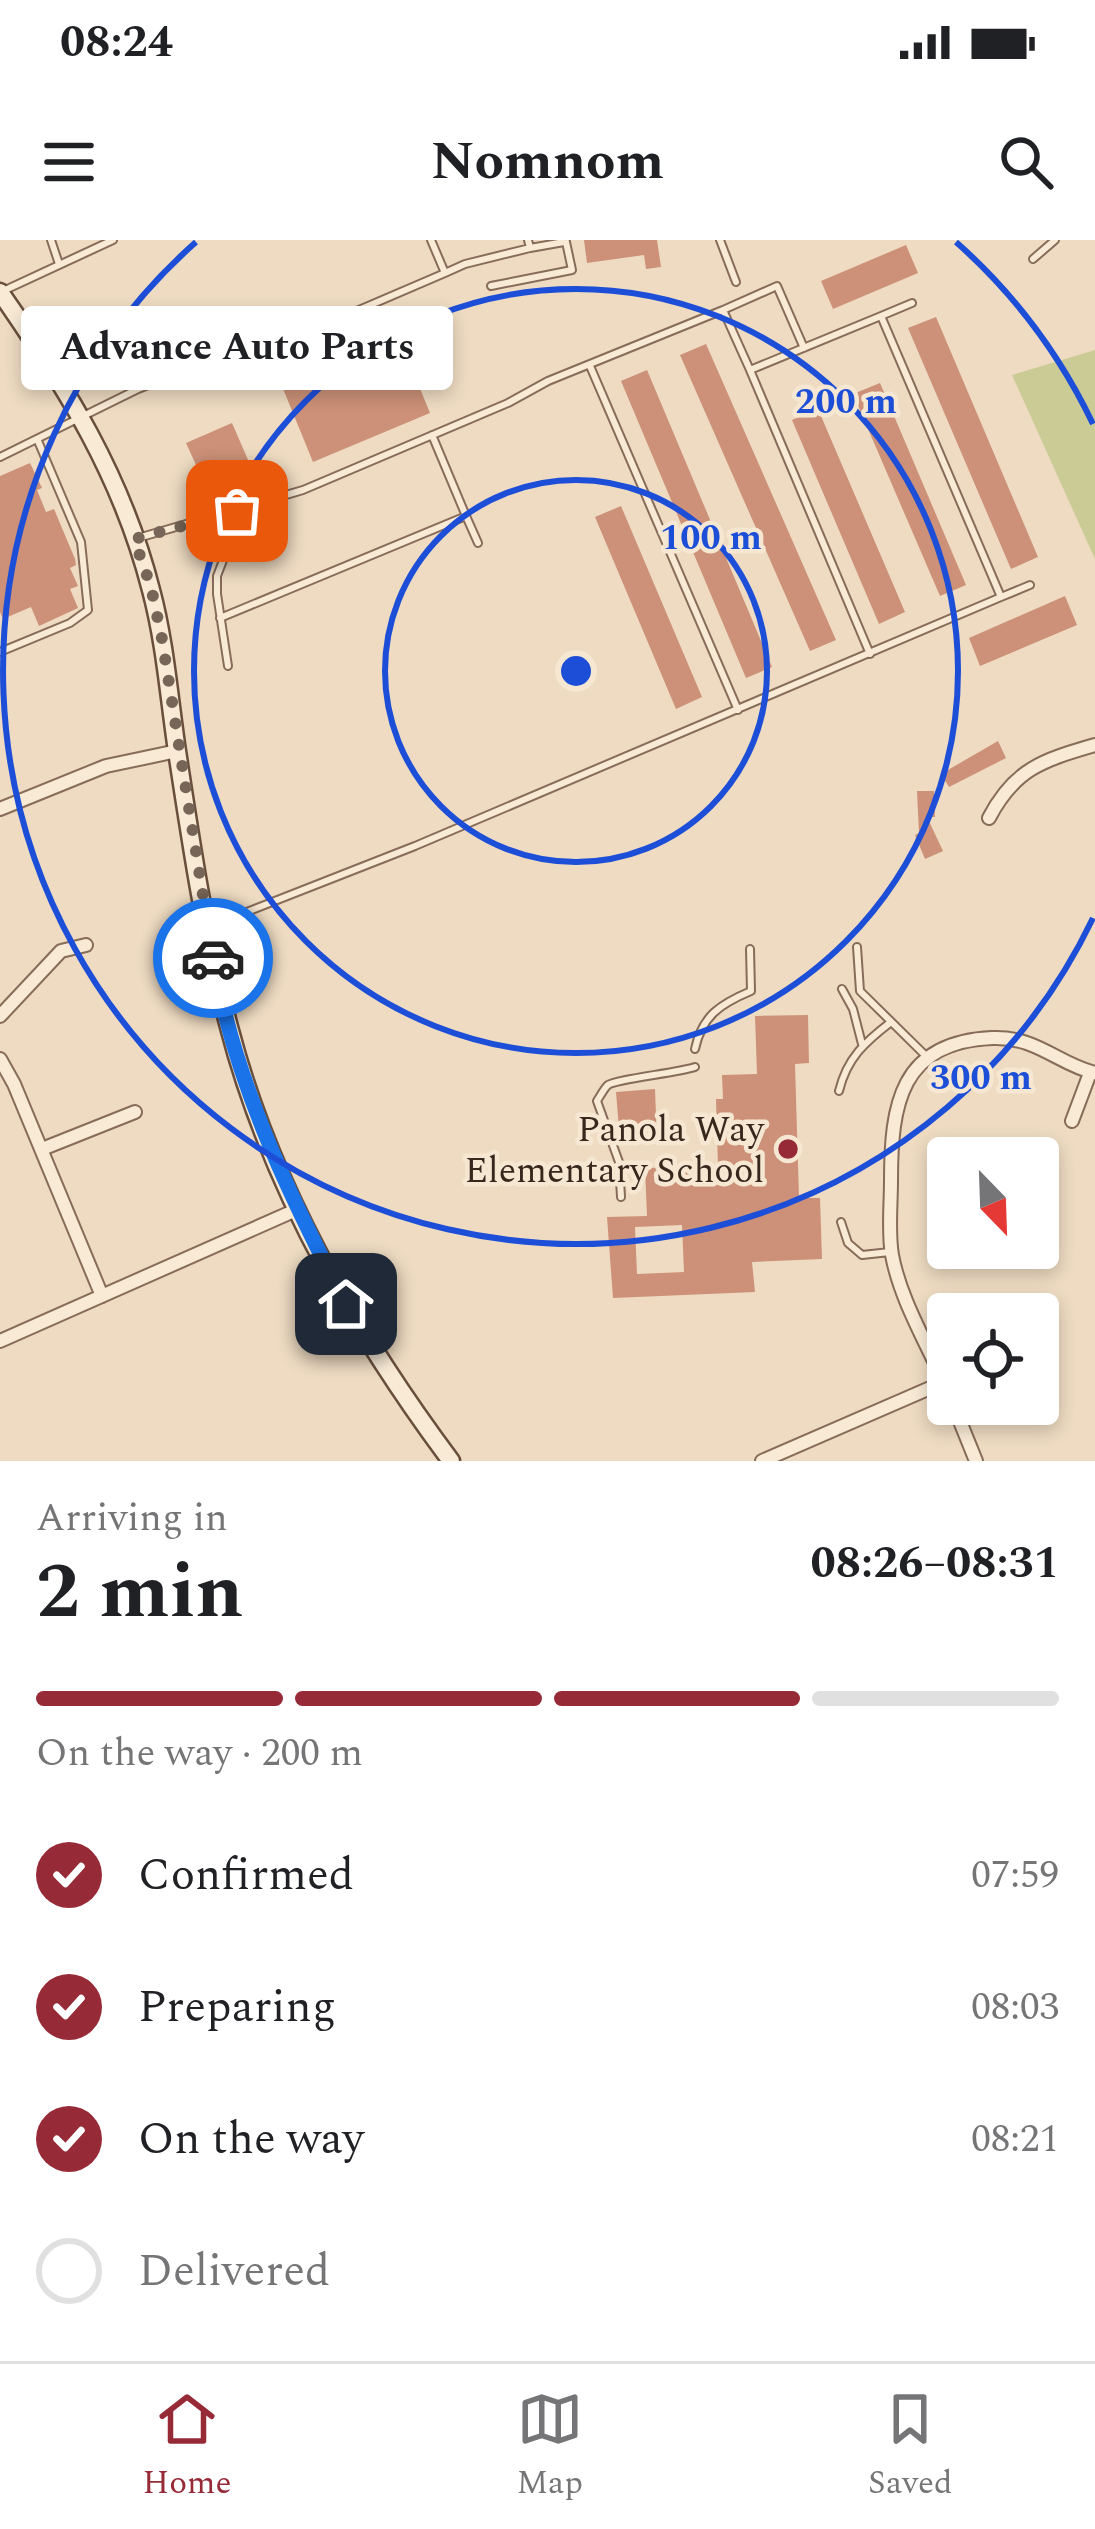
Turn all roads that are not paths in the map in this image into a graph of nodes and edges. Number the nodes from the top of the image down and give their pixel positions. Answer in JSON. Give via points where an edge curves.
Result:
{"nodes":[{"id":1,"x":51,"y":240,"type":"edge"},
{"id":2,"x":113,"y":240,"type":"edge"},
{"id":3,"x":431,"y":240,"type":"edge"},
{"id":4,"x":720,"y":240,"type":"edge"},
{"id":5,"x":1055,"y":240,"type":"edge"},
{"id":6,"x":566,"y":241,"type":"edge"},
{"id":7,"x":529,"y":244,"type":"edge"},
{"id":8,"x":1033,"y":259,"type":"dead end"},
{"id":9,"x":59,"y":264,"type":"junction"},
{"id":10,"x":446,"y":273,"type":"junction"},
{"id":11,"x":736,"y":282,"type":"dead end"},
{"id":12,"x":491,"y":286,"type":"dead end"},
{"id":13,"x":0,"y":292,"type":"edge"},
{"id":14,"x":912,"y":303,"type":"dead end"},
{"id":15,"x":723,"y":310,"type":"junction"},
{"id":16,"x":881,"y":316,"type":"junction"},
{"id":17,"x":804,"y":348,"type":"junction"},
{"id":18,"x":589,"y":364,"type":"junction"},
{"id":19,"x":751,"y":370,"type":"junction"},
{"id":20,"x":84,"y":418,"type":"junction"},
{"id":21,"x":432,"y":435,"type":"junction"},
{"id":22,"x":38,"y":441,"type":"junction"},
{"id":23,"x":0,"y":457,"type":"edge"},
{"id":24,"x":222,"y":515,"type":"junction"},
{"id":25,"x":466,"y":516,"type":"junction"},
{"id":26,"x":134,"y":539,"type":"junction"},
{"id":27,"x":478,"y":543,"type":"dead end"},
{"id":28,"x":1030,"y":585,"type":"dead end"},
{"id":29,"x":1001,"y":597,"type":"junction"},
{"id":30,"x":220,"y":618,"type":"junction"},
{"id":31,"x":0,"y":652,"type":"edge"},
{"id":32,"x":870,"y":655,"type":"junction"},
{"id":33,"x":227,"y":666,"type":"dead end"},
{"id":34,"x":738,"y":710,"type":"junction"},
{"id":35,"x":1095,"y":745,"type":"edge"},
{"id":36,"x":177,"y":751,"type":"junction"},
{"id":37,"x":0,"y":809,"type":"edge"},
{"id":38,"x":989,"y":818,"type":"dead end"},
{"id":39,"x":207,"y":927,"type":"junction"},
{"id":40,"x":86,"y":945,"type":"dead end"},
{"id":41,"x":857,"y":947,"type":"dead end"},
{"id":42,"x":750,"y":950,"type":"dead end"},
{"id":43,"x":842,"y":989,"type":"dead end"},
{"id":44,"x":0,"y":1016,"type":"edge"},
{"id":45,"x":891,"y":1022,"type":"junction"},
{"id":46,"x":862,"y":1044,"type":"junction"},
{"id":47,"x":694,"y":1049,"type":"dead end"},
{"id":48,"x":927,"y":1057,"type":"junction"},
{"id":49,"x":0,"y":1060,"type":"edge"},
{"id":50,"x":695,"y":1067,"type":"dead end"},
{"id":51,"x":1092,"y":1073,"type":"edge"},
{"id":52,"x":839,"y":1090,"type":"dead end"},
{"id":53,"x":135,"y":1112,"type":"dead end"},
{"id":54,"x":1072,"y":1120,"type":"dead end"},
{"id":55,"x":42,"y":1149,"type":"junction"},
{"id":56,"x":621,"y":1197,"type":"dead end"},
{"id":57,"x":296,"y":1210,"type":"junction"},
{"id":58,"x":842,"y":1222,"type":"dead end"},
{"id":59,"x":891,"y":1252,"type":"junction"},
{"id":60,"x":102,"y":1295,"type":"junction"},
{"id":61,"x":0,"y":1341,"type":"edge"},
{"id":62,"x":927,"y":1345,"type":"edge"},
{"id":63,"x":927,"y":1395,"type":"edge"},
{"id":64,"x":961,"y":1425,"type":"edge"},
{"id":65,"x":451,"y":1461,"type":"edge"},
{"id":66,"x":762,"y":1461,"type":"edge"},
{"id":67,"x":976,"y":1461,"type":"edge"}],
"edges":[{"from":1,"to":9,"type":"lane"},
{"from":2,"to":9,"type":"lane"},
{"from":3,"to":10,"type":"lane"},
{"from":4,"to":11,"type":"lane"},
{"from":5,"to":8,"type":"lane"},
{"from":6,"to":7,"type":"lane"},
{"from":6,"to":12,"type":"lane","via":[[572,270]]},
{"from":7,"to":10,"type":"lane"},
{"from":9,"to":13,"type":"lane"},
{"from":10,"to":20,"type":"lane","via":[[247,358],[170,376]]},
{"from":13,"to":20,"type":"main road"},
{"from":14,"to":16,"type":"lane"},
{"from":15,"to":17,"type":"lane","via":[[777,286]]},
{"from":15,"to":18,"type":"lane"},
{"from":15,"to":19,"type":"lane"},
{"from":16,"to":17,"type":"lane"},
{"from":16,"to":29,"type":"lane"},
{"from":17,"to":19,"type":"lane"},
{"from":18,"to":21,"type":"lane"},
{"from":18,"to":34,"type":"lane"},
{"from":19,"to":32,"type":"lane"},
{"from":20,"to":22,"type":"lane"},
{"from":20,"to":26,"type":"main road"},
{"from":21,"to":24,"type":"lane"},
{"from":21,"to":25,"type":"lane"},
{"from":22,"to":23,"type":"lane"},
{"from":22,"to":31,"type":"lane","via":[[81,542],[88,610]]},
{"from":24,"to":26,"type":"lane"},
{"from":24,"to":30,"type":"lane"},
{"from":25,"to":27,"type":"lane"},
{"from":25,"to":30,"type":"lane"},
{"from":26,"to":36,"type":"main road","via":[[162,639]]},
{"from":28,"to":29,"type":"lane"},
{"from":29,"to":32,"type":"lane"},
{"from":30,"to":33,"type":"lane"},
{"from":32,"to":34,"type":"lane"},
{"from":34,"to":39,"type":"lane"},
{"from":35,"to":38,"type":"street","via":[[1043,761],[1004,790]]},
{"from":36,"to":37,"type":"street","via":[[106,766]]},
{"from":36,"to":39,"type":"main road"},
{"from":39,"to":57,"type":"main road","via":[[243,1076]]},
{"from":40,"to":44,"type":"street","via":[[62,951]]},
{"from":41,"to":45,"type":"lane","via":[[860,991]]},
{"from":42,"to":47,"type":"lane","via":[[751,991],[722,1003]]},
{"from":43,"to":46,"type":"lane"},
{"from":45,"to":46,"type":"lane"},
{"from":45,"to":48,"type":"lane"},
{"from":46,"to":52,"type":"lane"},
{"from":48,"to":51,"type":"street","via":[[995,1037],[1040,1044]]},
{"from":48,"to":59,"type":"street","via":[[903,1084],[891,1127]]},
{"from":49,"to":55,"type":"street"},
{"from":50,"to":56,"type":"lane","via":[[606,1085],[597,1101],[619,1162]]},
{"from":51,"to":54,"type":"street"},
{"from":53,"to":55,"type":"street"},
{"from":55,"to":60,"type":"street"},
{"from":57,"to":60,"type":"street"},
{"from":57,"to":65,"type":"main road","via":[[346,1304]]},
{"from":58,"to":59,"type":"lane","via":[[862,1255]]},
{"from":59,"to":62,"type":"street"},
{"from":60,"to":61,"type":"street"},
{"from":63,"to":66,"type":"street"},
{"from":64,"to":67,"type":"street"}]}
